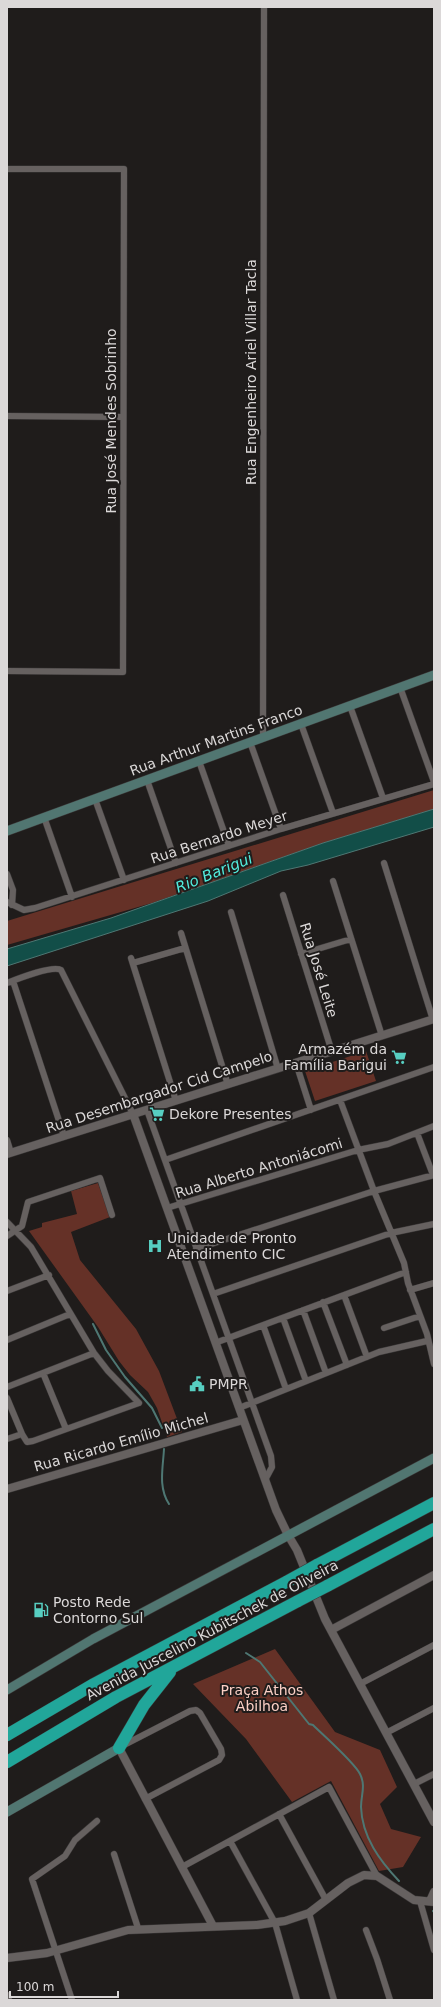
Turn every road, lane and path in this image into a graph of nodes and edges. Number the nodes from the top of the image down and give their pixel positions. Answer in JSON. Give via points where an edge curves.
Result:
{"nodes":[{"id":1,"x":264,"y":7,"type":"edge"},
{"id":2,"x":7,"y":169,"type":"edge"},
{"id":3,"x":7,"y":416,"type":"edge"},
{"id":4,"x":123,"y":417,"type":"junction"},
{"id":5,"x":7,"y":671,"type":"edge"},
{"id":6,"x":434,"y":675,"type":"edge"},
{"id":7,"x":400,"y":687,"type":"junction"},
{"id":8,"x":350,"y":706,"type":"junction"},
{"id":9,"x":301,"y":724,"type":"junction"},
{"id":10,"x":263,"y":738,"type":"junction"},
{"id":11,"x":250,"y":742,"type":"junction"},
{"id":12,"x":199,"y":761,"type":"junction"},
{"id":13,"x":146,"y":780,"type":"junction"},
{"id":14,"x":434,"y":783,"type":"edge"},
{"id":15,"x":383,"y":798,"type":"junction"},
{"id":16,"x":95,"y":799,"type":"junction"},
{"id":17,"x":333,"y":813,"type":"junction"},
{"id":18,"x":44,"y":817,"type":"junction"},
{"id":19,"x":281,"y":829,"type":"junction"},
{"id":20,"x":7,"y":831,"type":"edge"},
{"id":21,"x":229,"y":846,"type":"junction"},
{"id":22,"x":176,"y":863,"type":"junction"},
{"id":23,"x":384,"y":864,"type":"dead end"},
{"id":24,"x":7,"y":874,"type":"edge"},
{"id":25,"x":124,"y":880,"type":"junction"},
{"id":26,"x":333,"y":881,"type":"dead end"},
{"id":27,"x":283,"y":895,"type":"dead end"},
{"id":28,"x":72,"y":897,"type":"junction"},
{"id":29,"x":9,"y":904,"type":"edge"},
{"id":30,"x":231,"y":912,"type":"dead end"},
{"id":31,"x":180,"y":933,"type":"dead end"},
{"id":32,"x":352,"y":939,"type":"junction"},
{"id":33,"x":185,"y":948,"type":"junction"},
{"id":34,"x":301,"y":954,"type":"junction"},
{"id":35,"x":10,"y":982,"type":"edge"},
{"id":36,"x":434,"y":1020,"type":"edge"},
{"id":37,"x":382,"y":1036,"type":"junction"},
{"id":38,"x":332,"y":1052,"type":"junction"},
{"id":39,"x":296,"y":1063,"type":"junction"},
{"id":40,"x":432,"y":1068,"type":"edge"},
{"id":41,"x":278,"y":1069,"type":"junction"},
{"id":42,"x":228,"y":1084,"type":"junction"},
{"id":43,"x":340,"y":1100,"type":"junction"},
{"id":44,"x":176,"y":1101,"type":"junction"},
{"id":45,"x":147,"y":1110,"type":"junction"},
{"id":46,"x":312,"y":1110,"type":"junction"},
{"id":47,"x":133,"y":1114,"type":"junction"},
{"id":48,"x":434,"y":1126,"type":"edge"},
{"id":49,"x":418,"y":1133,"type":"junction"},
{"id":50,"x":64,"y":1136,"type":"junction"},
{"id":51,"x":7,"y":1140,"type":"edge"},
{"id":52,"x":358,"y":1150,"type":"junction"},
{"id":53,"x":9,"y":1153,"type":"edge"},
{"id":54,"x":165,"y":1160,"type":"junction"},
{"id":55,"x":434,"y":1175,"type":"edge"},
{"id":56,"x":374,"y":1191,"type":"junction"},
{"id":57,"x":180,"y":1204,"type":"junction"},
{"id":58,"x":167,"y":1208,"type":"junction"},
{"id":59,"x":112,"y":1215,"type":"dead end"},
{"id":60,"x":7,"y":1222,"type":"edge"},
{"id":61,"x":434,"y":1224,"type":"edge"},
{"id":62,"x":16,"y":1232,"type":"junction"},
{"id":63,"x":391,"y":1233,"type":"junction"},
{"id":64,"x":7,"y":1236,"type":"edge"},
{"id":65,"x":196,"y":1249,"type":"junction"},
{"id":66,"x":406,"y":1272,"type":"junction"},
{"id":67,"x":49,"y":1275,"type":"junction"},
{"id":68,"x":434,"y":1283,"type":"edge"},
{"id":69,"x":410,"y":1290,"type":"junction"},
{"id":70,"x":7,"y":1291,"type":"edge"},
{"id":71,"x":213,"y":1294,"type":"junction"},
{"id":72,"x":344,"y":1295,"type":"junction"},
{"id":73,"x":323,"y":1302,"type":"junction"},
{"id":74,"x":303,"y":1310,"type":"junction"},
{"id":75,"x":70,"y":1314,"type":"junction"},
{"id":76,"x":420,"y":1316,"type":"junction"},
{"id":77,"x":283,"y":1318,"type":"junction"},
{"id":78,"x":263,"y":1325,"type":"junction"},
{"id":79,"x":384,"y":1328,"type":"dead end"},
{"id":80,"x":434,"y":1332,"type":"edge"},
{"id":81,"x":427,"y":1334,"type":"junction"},
{"id":82,"x":228,"y":1338,"type":"junction"},
{"id":83,"x":7,"y":1340,"type":"edge"},
{"id":84,"x":427,"y":1341,"type":"junction"},
{"id":85,"x":215,"y":1343,"type":"junction"},
{"id":86,"x":94,"y":1353,"type":"junction"},
{"id":87,"x":367,"y":1357,"type":"junction"},
{"id":88,"x":434,"y":1364,"type":"edge"},
{"id":89,"x":346,"y":1365,"type":"junction"},
{"id":90,"x":43,"y":1372,"type":"junction"},
{"id":91,"x":326,"y":1373,"type":"junction"},
{"id":92,"x":306,"y":1381,"type":"junction"},
{"id":93,"x":7,"y":1387,"type":"edge"},
{"id":94,"x":286,"y":1389,"type":"junction"},
{"id":95,"x":7,"y":1398,"type":"edge"},
{"id":96,"x":251,"y":1403,"type":"junction"},
{"id":97,"x":238,"y":1408,"type":"junction"},
{"id":98,"x":243,"y":1420,"type":"junction"},
{"id":99,"x":66,"y":1429,"type":"junction"},
{"id":100,"x":22,"y":1434,"type":"junction"},
{"id":101,"x":7,"y":1439,"type":"edge"},
{"id":102,"x":434,"y":1458,"type":"edge"},
{"id":103,"x":265,"y":1480,"type":"junction"},
{"id":104,"x":7,"y":1489,"type":"edge"},
{"id":105,"x":434,"y":1503,"type":"edge"},
{"id":106,"x":434,"y":1529,"type":"edge"},
{"id":107,"x":288,"y":1535,"type":"junction"},
{"id":108,"x":434,"y":1575,"type":"edge"},
{"id":109,"x":331,"y":1630,"type":"junction"},
{"id":110,"x":434,"y":1645,"type":"edge"},
{"id":111,"x":176,"y":1666,"type":"junction"},
{"id":112,"x":360,"y":1684,"type":"junction"},
{"id":113,"x":7,"y":1690,"type":"edge"},
{"id":114,"x":434,"y":1708,"type":"edge"},
{"id":115,"x":386,"y":1733,"type":"junction"},
{"id":116,"x":7,"y":1736,"type":"edge"},
{"id":117,"x":118,"y":1748,"type":"junction"},
{"id":118,"x":7,"y":1762,"type":"edge"},
{"id":119,"x":434,"y":1774,"type":"edge"},
{"id":120,"x":414,"y":1784,"type":"junction"},
{"id":121,"x":145,"y":1799,"type":"junction"},
{"id":122,"x":7,"y":1812,"type":"edge"},
{"id":123,"x":279,"y":1814,"type":"junction"},
{"id":124,"x":97,"y":1821,"type":"dead end"},
{"id":125,"x":434,"y":1822,"type":"edge"},
{"id":126,"x":230,"y":1841,"type":"junction"},
{"id":127,"x":114,"y":1854,"type":"dead end"},
{"id":128,"x":182,"y":1867,"type":"junction"},
{"id":129,"x":377,"y":1876,"type":"junction"},
{"id":130,"x":434,"y":1892,"type":"edge"},
{"id":131,"x":326,"y":1900,"type":"junction"},
{"id":132,"x":420,"y":1901,"type":"junction"},
{"id":133,"x":432,"y":1902,"type":"edge"},
{"id":134,"x":309,"y":1913,"type":"junction"},
{"id":135,"x":275,"y":1923,"type":"junction"},
{"id":136,"x":213,"y":1926,"type":"junction"},
{"id":137,"x":138,"y":1928,"type":"junction"},
{"id":138,"x":366,"y":1930,"type":"dead end"},
{"id":139,"x":434,"y":1950,"type":"edge"},
{"id":140,"x":56,"y":1951,"type":"junction"},
{"id":141,"x":7,"y":1958,"type":"edge"},
{"id":142,"x":7,"y":1996,"type":"edge"},
{"id":143,"x":8,"y":2000,"type":"edge"},
{"id":144,"x":72,"y":2000,"type":"edge"},
{"id":145,"x":297,"y":2000,"type":"edge"},
{"id":146,"x":334,"y":2000,"type":"edge"},
{"id":147,"x":390,"y":2000,"type":"edge"}],
"edges":[{"from":1,"to":10,"type":"street","name":"Rua Engenheiro Ariel Villar Tacla"},
{"from":2,"to":4,"type":"street","name":"Rua José Mendes Sobrinho","via":[[124,169]]},
{"from":3,"to":4,"type":"street"},
{"from":4,"to":5,"type":"street","name":"Rua José Mendes Sobrinho","via":[[123,672]]},
{"from":6,"to":7,"type":"main road","name":"Rua Arthur Martins Franco"},
{"from":7,"to":8,"type":"main road","name":"Rua Arthur Martins Franco"},
{"from":7,"to":14,"type":"street"},
{"from":8,"to":9,"type":"main road","name":"Rua Arthur Martins Franco"},
{"from":8,"to":15,"type":"street"},
{"from":9,"to":10,"type":"main road","name":"Rua Arthur Martins Franco"},
{"from":9,"to":17,"type":"street"},
{"from":10,"to":11,"type":"main road","name":"Rua Arthur Martins Franco"},
{"from":11,"to":12,"type":"main road","name":"Rua Arthur Martins Franco"},
{"from":11,"to":19,"type":"street"},
{"from":12,"to":13,"type":"main road","name":"Rua Arthur Martins Franco"},
{"from":12,"to":21,"type":"street"},
{"from":13,"to":16,"type":"main road","name":"Rua Arthur Martins Franco"},
{"from":13,"to":22,"type":"street"},
{"from":14,"to":15,"type":"street","name":"Rua Bernardo Meyer"},
{"from":15,"to":17,"type":"street","name":"Rua Bernardo Meyer"},
{"from":16,"to":18,"type":"main road","name":"Rua Arthur Martins Franco"},
{"from":16,"to":25,"type":"street"},
{"from":17,"to":19,"type":"street","name":"Rua Bernardo Meyer"},
{"from":18,"to":20,"type":"main road","name":"Rua Arthur Martins Franco"},
{"from":18,"to":28,"type":"street"},
{"from":19,"to":21,"type":"street","name":"Rua Bernardo Meyer"},
{"from":21,"to":22,"type":"street","name":"Rua Bernardo Meyer"},
{"from":22,"to":25,"type":"street","name":"Rua Bernardo Meyer"},
{"from":23,"to":36,"type":"street"},
{"from":24,"to":29,"type":"street","via":[[13,890]]},
{"from":25,"to":28,"type":"street","name":"Rua Bernardo Meyer"},
{"from":26,"to":32,"type":"street"},
{"from":27,"to":34,"type":"street","name":"Rua José Leite"},
{"from":28,"to":29,"type":"street","name":"Rua Bernardo Meyer","via":[[29,910]]},
{"from":30,"to":41,"type":"street"},
{"from":31,"to":33,"type":"street"},
{"from":32,"to":34,"type":"street"},
{"from":32,"to":37,"type":"street"},
{"from":33,"to":42,"type":"street"},
{"from":33,"to":44,"type":"street","via":[[132,960]]},
{"from":34,"to":38,"type":"street","name":"Rua José Leite"},
{"from":35,"to":47,"type":"street","via":[[51,969],[61,970]]},
{"from":35,"to":50,"type":"street"},
{"from":36,"to":37,"type":"street","name":"Rua Desembargador Cid Campelo"},
{"from":37,"to":38,"type":"street","name":"Rua Desembargador Cid Campelo"},
{"from":38,"to":39,"type":"street","name":"Rua Desembargador Cid Campelo"},
{"from":39,"to":41,"type":"street","name":"Rua Desembargador Cid Campelo"},
{"from":39,"to":46,"type":"street"},
{"from":40,"to":43,"type":"street"},
{"from":41,"to":42,"type":"street","name":"Rua Desembargador Cid Campelo"},
{"from":42,"to":44,"type":"street","name":"Rua Desembargador Cid Campelo"},
{"from":43,"to":46,"type":"street"},
{"from":43,"to":52,"type":"street"},
{"from":44,"to":45,"type":"street","name":"Rua Desembargador Cid Campelo"},
{"from":45,"to":47,"type":"street","name":"Rua Desembargador Cid Campelo"},
{"from":45,"to":54,"type":"street"},
{"from":46,"to":54,"type":"street"},
{"from":47,"to":50,"type":"street","name":"Rua Desembargador Cid Campelo"},
{"from":47,"to":58,"type":"street"},
{"from":48,"to":49,"type":"street","name":"Rua Alberto Antoniácomi"},
{"from":49,"to":52,"type":"street","name":"Rua Alberto Antoniácomi","via":[[388,1144]]},
{"from":49,"to":55,"type":"street"},
{"from":50,"to":53,"type":"street","name":"Rua Desembargador Cid Campelo"},
{"from":51,"to":53,"type":"street"},
{"from":52,"to":56,"type":"street"},
{"from":52,"to":57,"type":"street","name":"Rua Alberto Antoniácomi"},
{"from":54,"to":57,"type":"street"},
{"from":55,"to":56,"type":"street"},
{"from":56,"to":63,"type":"street"},
{"from":56,"to":65,"type":"street"},
{"from":57,"to":58,"type":"street","name":"Rua Alberto Antoniácomi"},
{"from":57,"to":65,"type":"street"},
{"from":58,"to":85,"type":"street"},
{"from":59,"to":62,"type":"street","via":[[100,1178],[28,1202],[24,1222]]},
{"from":60,"to":62,"type":"street"},
{"from":61,"to":63,"type":"street"},
{"from":62,"to":64,"type":"street"},
{"from":62,"to":67,"type":"street","via":[[31,1247]]},
{"from":63,"to":66,"type":"street"},
{"from":63,"to":71,"type":"street"},
{"from":65,"to":71,"type":"street"},
{"from":66,"to":69,"type":"street"},
{"from":66,"to":72,"type":"street"},
{"from":67,"to":70,"type":"street"},
{"from":67,"to":75,"type":"street"},
{"from":68,"to":69,"type":"street"},
{"from":69,"to":76,"type":"street"},
{"from":71,"to":82,"type":"street"},
{"from":72,"to":73,"type":"street"},
{"from":72,"to":87,"type":"street"},
{"from":73,"to":74,"type":"street"},
{"from":73,"to":89,"type":"street"},
{"from":74,"to":77,"type":"street"},
{"from":74,"to":91,"type":"street"},
{"from":75,"to":83,"type":"street"},
{"from":75,"to":86,"type":"street"},
{"from":76,"to":79,"type":"street"},
{"from":76,"to":81,"type":"street"},
{"from":77,"to":78,"type":"street"},
{"from":77,"to":92,"type":"street"},
{"from":78,"to":82,"type":"street"},
{"from":78,"to":94,"type":"street"},
{"from":80,"to":81,"type":"street"},
{"from":81,"to":84,"type":"street"},
{"from":82,"to":85,"type":"street"},
{"from":82,"to":96,"type":"street"},
{"from":84,"to":87,"type":"street","via":[[385,1350]]},
{"from":84,"to":88,"type":"street"},
{"from":85,"to":97,"type":"street"},
{"from":86,"to":90,"type":"street"},
{"from":86,"to":99,"type":"street","via":[[139,1403]]},
{"from":87,"to":89,"type":"street"},
{"from":89,"to":91,"type":"street"},
{"from":90,"to":93,"type":"street"},
{"from":90,"to":99,"type":"street"},
{"from":91,"to":92,"type":"street"},
{"from":92,"to":94,"type":"street"},
{"from":94,"to":96,"type":"street"},
{"from":95,"to":100,"type":"street"},
{"from":96,"to":97,"type":"street"},
{"from":96,"to":103,"type":"street","via":[[272,1462]]},
{"from":97,"to":98,"type":"street"},
{"from":98,"to":103,"type":"street"},
{"from":98,"to":104,"type":"street","name":"Rua Ricardo Emílio Michel"},
{"from":99,"to":100,"type":"street","via":[[30,1442],[27,1442]]},
{"from":100,"to":101,"type":"street"},
{"from":102,"to":107,"type":"main road"},
{"from":103,"to":107,"type":"street"},
{"from":105,"to":116,"type":"highway","name":"Avenida Juscelino Kubitschek de Oliveira","bridge":true,"via":[[105,1678]]},
{"from":106,"to":111,"type":"highway","name":"Avenida Juscelino Kubitschek de Oliveira","bridge":true},
{"from":107,"to":109,"type":"street","via":[[297,1550],[321,1612]]},
{"from":107,"to":113,"type":"main road","via":[[93,1640]]},
{"from":108,"to":109,"type":"street"},
{"from":109,"to":112,"type":"street"},
{"from":110,"to":112,"type":"street"},
{"from":111,"to":117,"type":"highway","via":[[147,1700]]},
{"from":111,"to":118,"type":"highway","name":"Avenida Juscelino Kubitschek de Oliveira","via":[[83,1716]]},
{"from":112,"to":115,"type":"street"},
{"from":114,"to":115,"type":"street"},
{"from":115,"to":120,"type":"street"},
{"from":117,"to":121,"type":"street"},
{"from":117,"to":121,"type":"street","via":[[196,1710],[221,1749],[222,1755],[219,1760]]},
{"from":117,"to":122,"type":"main road"},
{"from":119,"to":120,"type":"street"},
{"from":120,"to":125,"type":"street"},
{"from":121,"to":128,"type":"street"},
{"from":123,"to":126,"type":"street"},
{"from":123,"to":129,"type":"street","via":[[329,1787]]},
{"from":123,"to":131,"type":"street"},
{"from":124,"to":140,"type":"street","via":[[75,1840],[65,1856],[32,1879]]},
{"from":126,"to":128,"type":"street"},
{"from":126,"to":135,"type":"street"},
{"from":127,"to":137,"type":"street"},
{"from":128,"to":136,"type":"street"},
{"from":129,"to":131,"type":"street","via":[[364,1875],[356,1878]]},
{"from":129,"to":132,"type":"street","via":[[408,1897]]},
{"from":130,"to":133,"type":"street"},
{"from":131,"to":134,"type":"street"},
{"from":132,"to":133,"type":"street"},
{"from":132,"to":139,"type":"street"},
{"from":134,"to":135,"type":"street"},
{"from":134,"to":146,"type":"street"},
{"from":135,"to":136,"type":"street"},
{"from":135,"to":145,"type":"street"},
{"from":136,"to":137,"type":"street"},
{"from":137,"to":140,"type":"street","via":[[109,1934]]},
{"from":138,"to":147,"type":"street"},
{"from":140,"to":141,"type":"street"},
{"from":140,"to":144,"type":"street"},
{"from":142,"to":143,"type":"street"}]}
